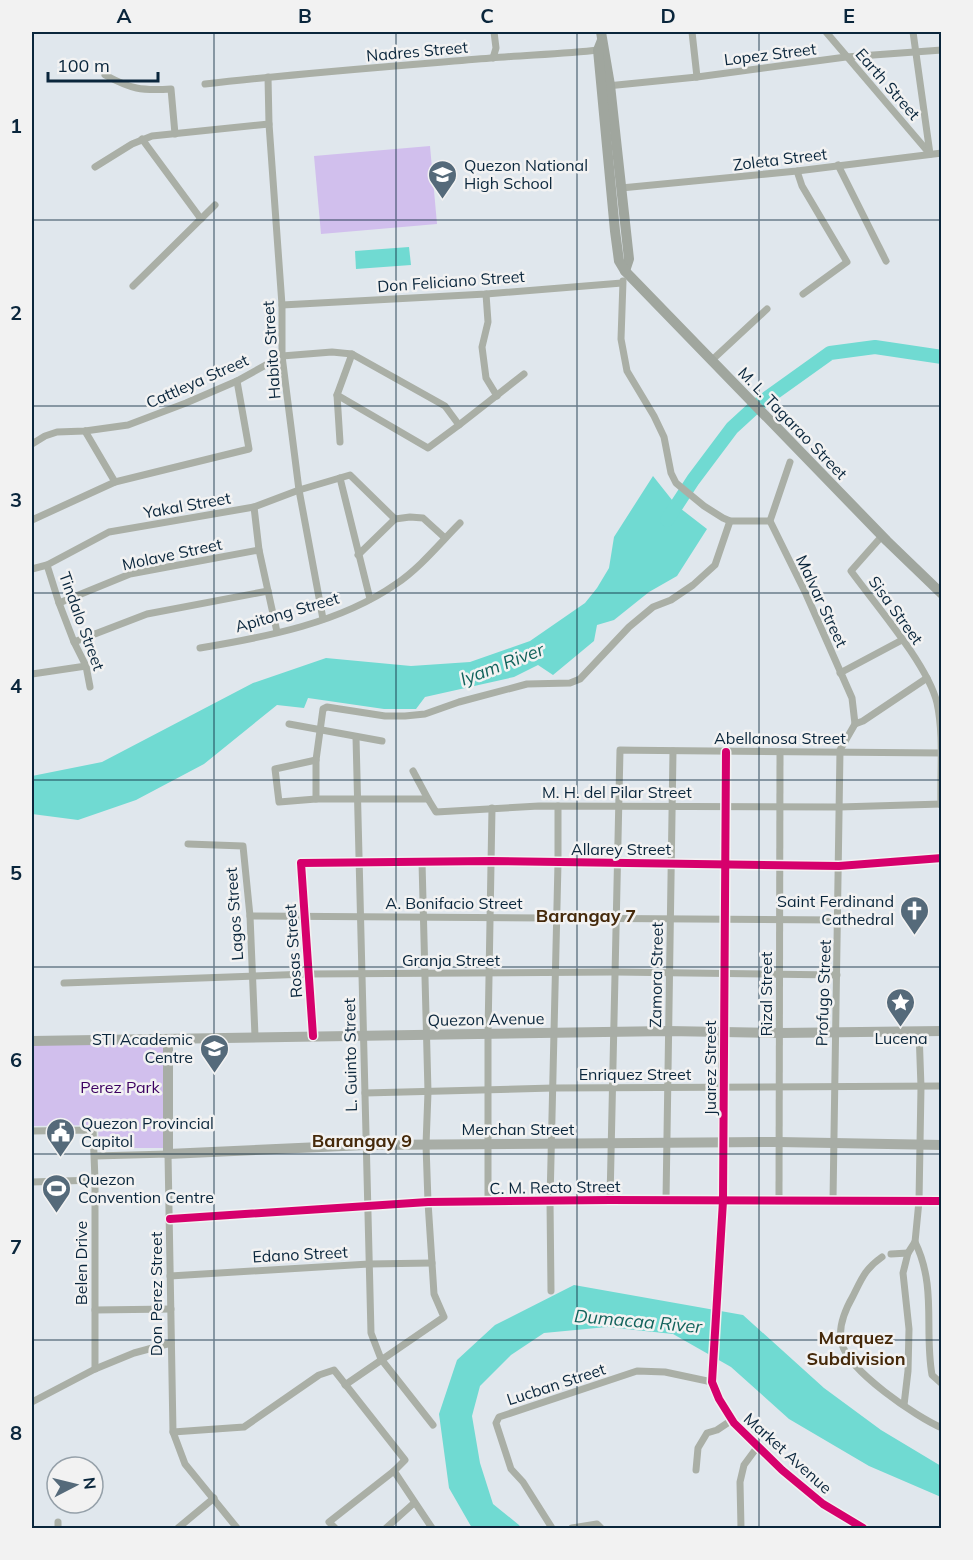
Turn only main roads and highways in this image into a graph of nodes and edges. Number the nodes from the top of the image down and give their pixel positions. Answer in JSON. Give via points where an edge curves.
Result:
{"nodes":[{"id":1,"x":601,"y":43,"type":"edge"},
{"id":2,"x":605,"y":86,"type":"junction"},
{"id":3,"x":625,"y":271,"type":"junction"},
{"id":4,"x":942,"y":594,"type":"edge"},
{"id":5,"x":723,"y":1031,"type":"junction"},
{"id":6,"x":942,"y":1031,"type":"edge"},
{"id":7,"x":168,"y":1040,"type":"junction"},
{"id":8,"x":32,"y":1041,"type":"edge"},
{"id":9,"x":722,"y":1143,"type":"junction"},
{"id":10,"x":942,"y":1145,"type":"edge"},
{"id":11,"x":168,"y":1154,"type":"joint"},
{"id":12,"x":712,"y":1382,"type":"joint"},
{"id":13,"x":863,"y":1528,"type":"edge"}],
"edges":[{"from":1,"to":2,"type":"main road","name":"M. L. Tagarao Street"},
{"from":2,"to":3,"type":"main road","name":"M. L. Tagarao Street","via":[[615,231]]},
{"from":2,"to":3,"type":"main road","name":"M. L. Tagarao Street","via":[[629,259]]},
{"from":3,"to":4,"type":"main road","name":"M. L. Tagarao Street"},
{"from":5,"to":6,"type":"main road","name":"Quezon Avenue"},
{"from":5,"to":7,"type":"main road","name":"Quezon Avenue"},
{"from":5,"to":9,"type":"main road","name":"Juarez Street"},
{"from":7,"to":8,"type":"main road","name":"Quezon Avenue"},
{"from":7,"to":11,"type":"main road","name":"Don Perez Street"},
{"from":9,"to":10,"type":"main road","name":"Merchan Street"},
{"from":9,"to":11,"type":"main road","name":"Merchan Street","via":[[366,1145]]},
{"from":9,"to":12,"type":"main road","name":"Juarez Street","via":[[723,1201]]},
{"from":12,"to":13,"type":"main road","name":"Market Avenue","via":[[732,1420],[758,1446],[801,1487]]}]}
